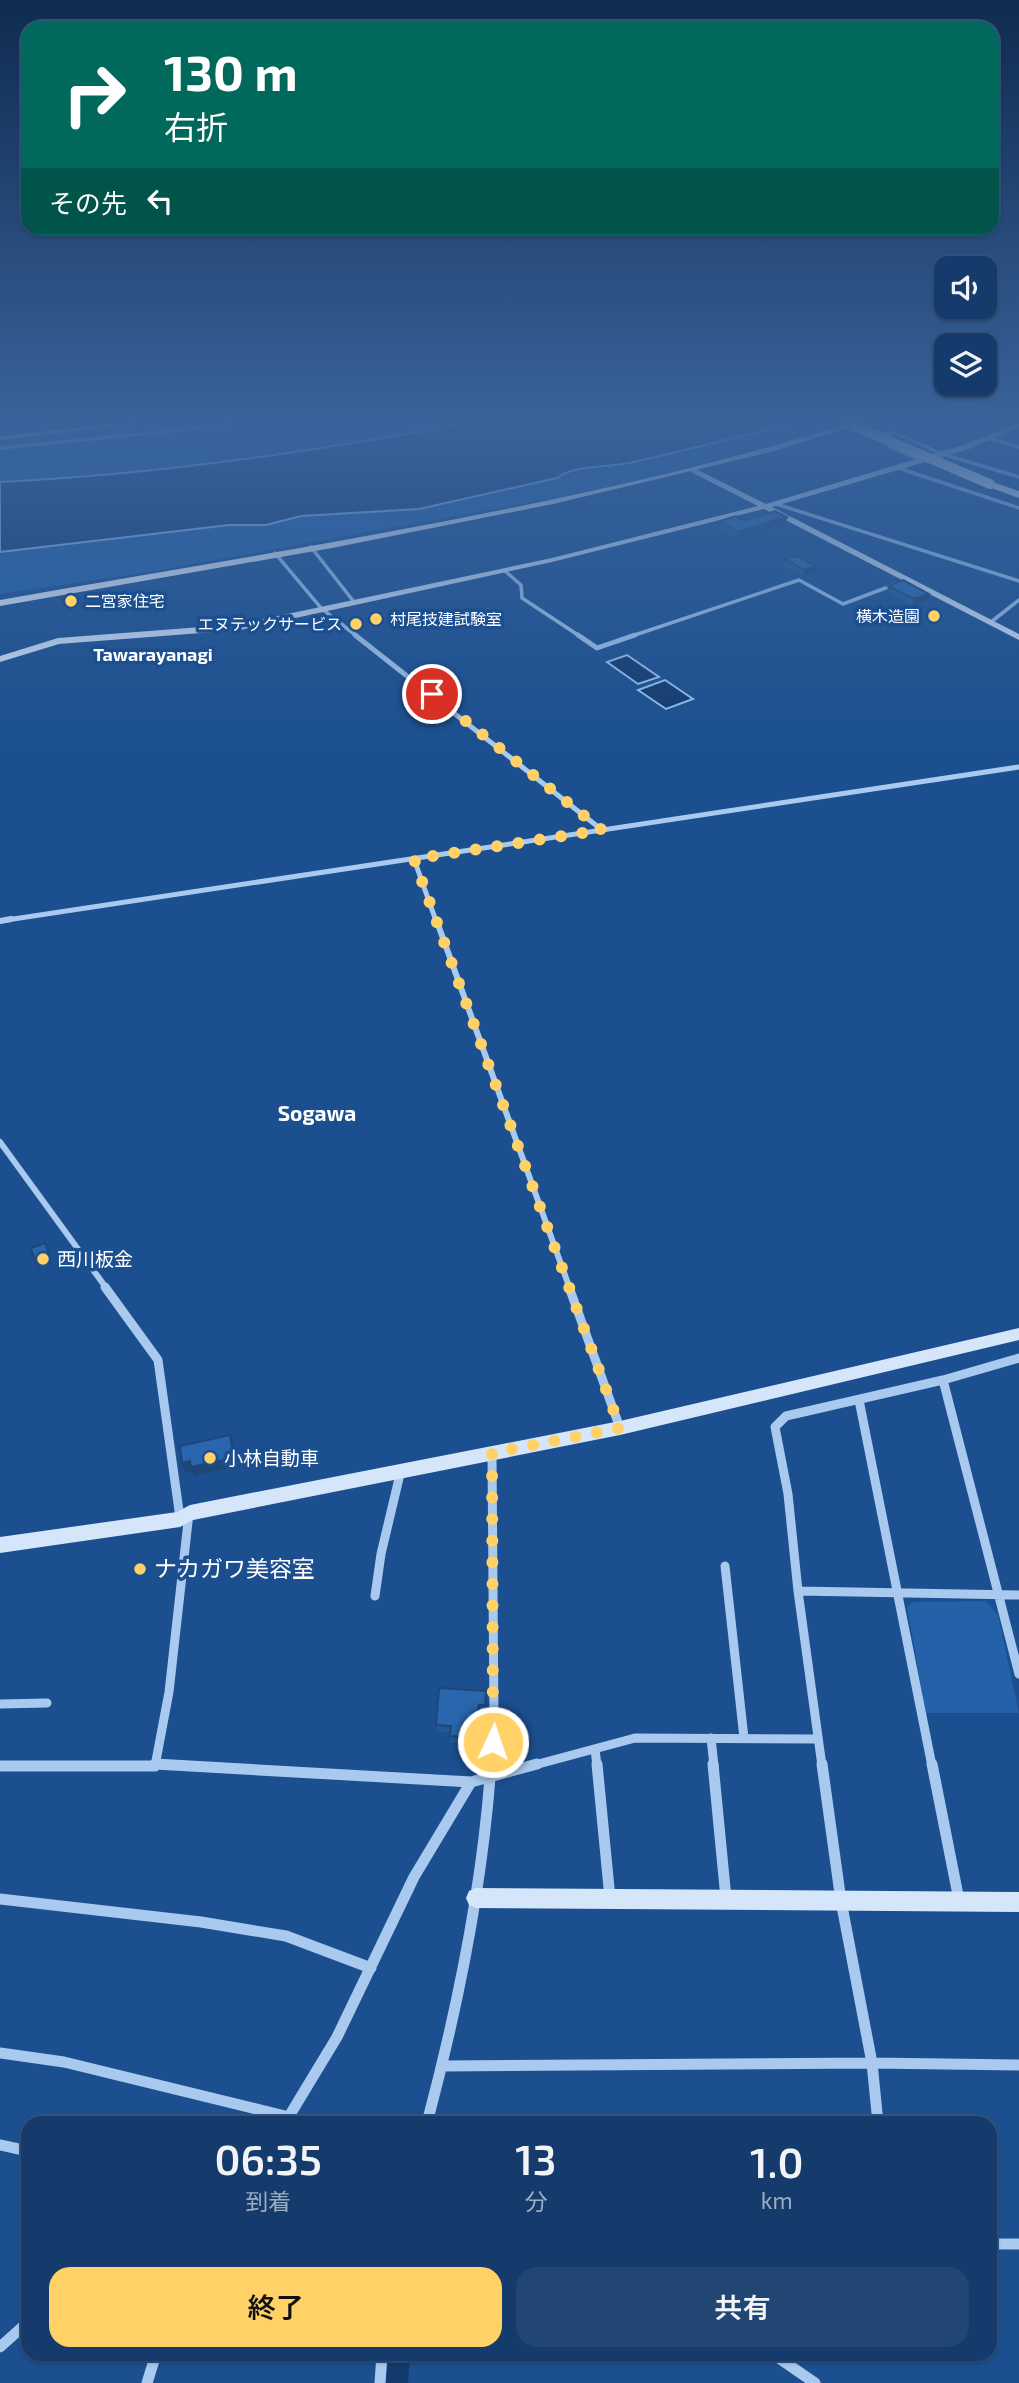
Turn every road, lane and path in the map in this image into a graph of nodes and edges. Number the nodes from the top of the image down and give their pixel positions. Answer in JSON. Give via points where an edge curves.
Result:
{"nodes":[{"id":1,"x":412,"y":528,"type":"edge"},
{"id":2,"x":676,"y":528,"type":"edge"},
{"id":3,"x":806,"y":528,"type":"edge"},
{"id":4,"x":852,"y":528,"type":"edge"},
{"id":5,"x":311,"y":547,"type":"junction"},
{"id":6,"x":275,"y":553,"type":"junction"},
{"id":7,"x":504,"y":570,"type":"junction"},
{"id":8,"x":907,"y":580,"type":"junction"},
{"id":9,"x":1019,"y":581,"type":"edge"},
{"id":10,"x":1019,"y":600,"type":"edge"},
{"id":11,"x":354,"y":602,"type":"junction"},
{"id":12,"x":0,"y":603,"type":"edge"},
{"id":13,"x":322,"y":609,"type":"junction"},
{"id":14,"x":991,"y":622,"type":"junction"},
{"id":15,"x":1019,"y":637,"type":"edge"},
{"id":16,"x":0,"y":659,"type":"edge"},
{"id":17,"x":1019,"y":767,"type":"edge"},
{"id":18,"x":602,"y":830,"type":"junction"},
{"id":19,"x":414,"y":859,"type":"junction"},
{"id":20,"x":0,"y":921,"type":"edge"},
{"id":21,"x":0,"y":1142,"type":"edge"},
{"id":22,"x":1019,"y":1334,"type":"edge"},
{"id":23,"x":1019,"y":1358,"type":"edge"},
{"id":24,"x":943,"y":1381,"type":"junction"},
{"id":25,"x":859,"y":1400,"type":"junction"},
{"id":26,"x":620,"y":1428,"type":"junction"},
{"id":27,"x":492,"y":1453,"type":"junction"},
{"id":28,"x":401,"y":1469,"type":"junction"},
{"id":29,"x":185,"y":1516,"type":"junction"},
{"id":30,"x":0,"y":1545,"type":"edge"},
{"id":31,"x":725,"y":1566,"type":"dead end"},
{"id":32,"x":798,"y":1591,"type":"junction"},
{"id":33,"x":896,"y":1592,"type":"junction"},
{"id":34,"x":1000,"y":1595,"type":"junction"},
{"id":35,"x":1019,"y":1595,"type":"edge"},
{"id":36,"x":376,"y":1596,"type":"dead end"},
{"id":37,"x":1019,"y":1674,"type":"edge"},
{"id":38,"x":47,"y":1703,"type":"dead end"},
{"id":39,"x":0,"y":1704,"type":"edge"},
{"id":40,"x":711,"y":1738,"type":"junction"},
{"id":41,"x":744,"y":1738,"type":"junction"},
{"id":42,"x":818,"y":1739,"type":"junction"},
{"id":43,"x":595,"y":1749,"type":"junction"},
{"id":44,"x":0,"y":1766,"type":"edge"},
{"id":45,"x":155,"y":1766,"type":"junction"},
{"id":46,"x":490,"y":1778,"type":"junction"},
{"id":47,"x":471,"y":1782,"type":"junction"},
{"id":48,"x":476,"y":1898,"type":"junction"},
{"id":49,"x":0,"y":1899,"type":"edge"},
{"id":50,"x":610,"y":1899,"type":"junction"},
{"id":51,"x":726,"y":1900,"type":"junction"},
{"id":52,"x":841,"y":1901,"type":"junction"},
{"id":53,"x":959,"y":1902,"type":"junction"},
{"id":54,"x":1019,"y":1902,"type":"edge"},
{"id":55,"x":371,"y":1968,"type":"junction"},
{"id":56,"x":0,"y":2053,"type":"edge"},
{"id":57,"x":872,"y":2063,"type":"junction"},
{"id":58,"x":1019,"y":2065,"type":"edge"},
{"id":59,"x":442,"y":2066,"type":"junction"},
{"id":60,"x":271,"y":2116,"type":"edge"},
{"id":61,"x":293,"y":2116,"type":"edge"},
{"id":62,"x":429,"y":2116,"type":"edge"},
{"id":63,"x":877,"y":2116,"type":"edge"},
{"id":64,"x":0,"y":2145,"type":"edge"},
{"id":65,"x":21,"y":2150,"type":"edge"},
{"id":66,"x":997,"y":2244,"type":"edge"},
{"id":67,"x":1019,"y":2244,"type":"edge"},
{"id":68,"x":21,"y":2328,"type":"edge"},
{"id":69,"x":0,"y":2347,"type":"edge"},
{"id":70,"x":154,"y":2361,"type":"edge"},
{"id":71,"x":382,"y":2361,"type":"edge"},
{"id":72,"x":783,"y":2361,"type":"edge"},
{"id":73,"x":147,"y":2383,"type":"edge"},
{"id":74,"x":380,"y":2383,"type":"edge"},
{"id":75,"x":815,"y":2383,"type":"edge"}],
"edges":[{"from":1,"to":5,"type":"main road"},
{"from":2,"to":7,"type":"street"},
{"from":3,"to":8,"type":"street"},
{"from":4,"to":9,"type":"street"},
{"from":5,"to":6,"type":"main road"},
{"from":5,"to":11,"type":"street"},
{"from":6,"to":12,"type":"main road"},
{"from":6,"to":13,"type":"street"},
{"from":7,"to":8,"type":"street","via":[[521,585],[522,598],[597,648],[799,580],[843,604]]},
{"from":7,"to":11,"type":"street"},
{"from":8,"to":14,"type":"street"},
{"from":10,"to":14,"type":"street"},
{"from":11,"to":13,"type":"street"},
{"from":13,"to":16,"type":"street","via":[[228,628],[51,642]]},
{"from":13,"to":18,"type":"street"},
{"from":14,"to":15,"type":"street"},
{"from":17,"to":18,"type":"street"},
{"from":18,"to":19,"type":"street"},
{"from":19,"to":20,"type":"street"},
{"from":19,"to":26,"type":"street"},
{"from":21,"to":29,"type":"street","via":[[158,1360]]},
{"from":22,"to":26,"type":"street"},
{"from":23,"to":24,"type":"street"},
{"from":24,"to":25,"type":"street"},
{"from":24,"to":34,"type":"street"},
{"from":25,"to":32,"type":"street","via":[[786,1416],[775,1427],[788,1494]]},
{"from":25,"to":33,"type":"street"},
{"from":26,"to":27,"type":"street"},
{"from":27,"to":28,"type":"street"},
{"from":27,"to":46,"type":"street","via":[[494,1720]]},
{"from":28,"to":29,"type":"street"},
{"from":28,"to":36,"type":"street"},
{"from":29,"to":30,"type":"street"},
{"from":29,"to":45,"type":"street","via":[[169,1692]]},
{"from":31,"to":41,"type":"street"},
{"from":32,"to":33,"type":"street"},
{"from":32,"to":42,"type":"street"},
{"from":33,"to":34,"type":"street"},
{"from":33,"to":53,"type":"street"},
{"from":34,"to":35,"type":"street"},
{"from":34,"to":37,"type":"street"},
{"from":38,"to":39,"type":"street"},
{"from":40,"to":41,"type":"street"},
{"from":40,"to":43,"type":"street","via":[[635,1738]]},
{"from":40,"to":51,"type":"street"},
{"from":41,"to":42,"type":"street"},
{"from":42,"to":52,"type":"street"},
{"from":43,"to":46,"type":"street"},
{"from":43,"to":50,"type":"street"},
{"from":44,"to":45,"type":"street"},
{"from":45,"to":47,"type":"street"},
{"from":46,"to":47,"type":"street"},
{"from":46,"to":48,"type":"street"},
{"from":47,"to":55,"type":"street","via":[[414,1877]]},
{"from":48,"to":50,"type":"street"},
{"from":48,"to":59,"type":"street"},
{"from":49,"to":55,"type":"street","via":[[201,1922],[286,1937]]},
{"from":50,"to":51,"type":"street"},
{"from":51,"to":52,"type":"street"},
{"from":52,"to":53,"type":"street"},
{"from":52,"to":57,"type":"street"},
{"from":53,"to":54,"type":"street"},
{"from":55,"to":61,"type":"street"},
{"from":56,"to":60,"type":"street","via":[[64,2062]]},
{"from":57,"to":58,"type":"street"},
{"from":57,"to":59,"type":"street"},
{"from":57,"to":63,"type":"street"},
{"from":59,"to":62,"type":"street"},
{"from":64,"to":65,"type":"street"},
{"from":66,"to":67,"type":"street"},
{"from":68,"to":69,"type":"street"},
{"from":70,"to":73,"type":"street"},
{"from":71,"to":74,"type":"street"},
{"from":72,"to":75,"type":"street"}]}
